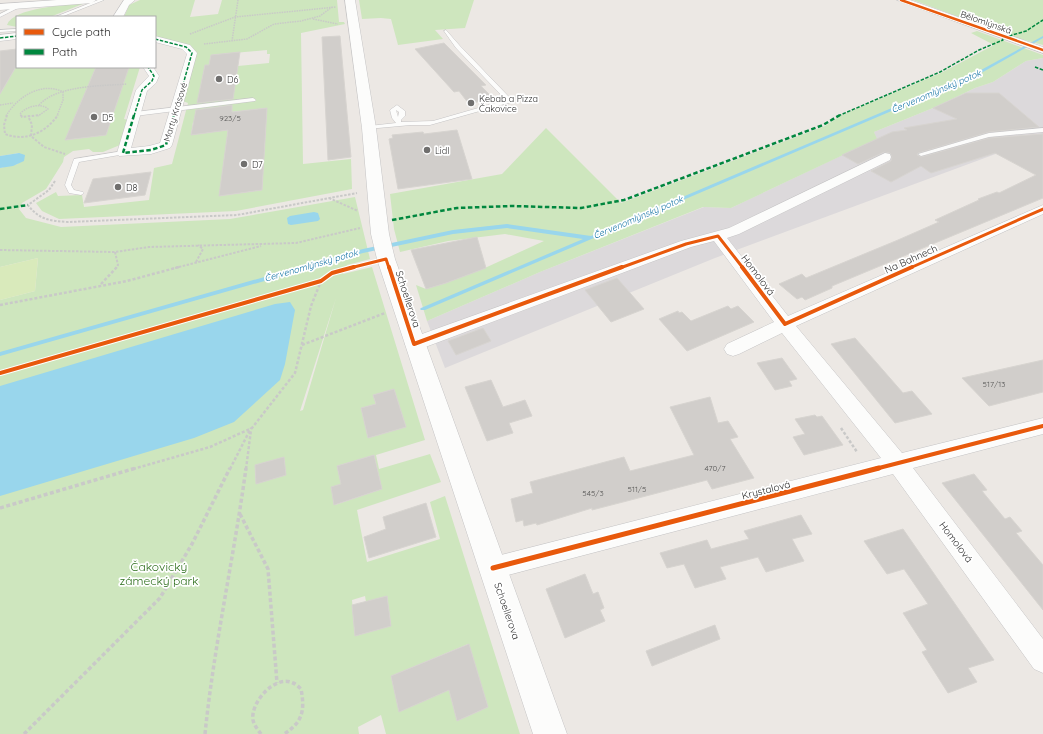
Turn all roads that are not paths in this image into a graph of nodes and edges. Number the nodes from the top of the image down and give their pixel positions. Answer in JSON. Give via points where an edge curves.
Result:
{"nodes":[{"id":1,"x":92,"y":0,"type":"edge"},
{"id":2,"x":102,"y":0,"type":"edge"},
{"id":3,"x":131,"y":0,"type":"edge"},
{"id":4,"x":350,"y":0,"type":"edge"},
{"id":5,"x":901,"y":0,"type":"edge"},
{"id":6,"x":22,"y":5,"type":"junction"},
{"id":7,"x":0,"y":7,"type":"edge"},
{"id":8,"x":0,"y":16,"type":"edge"},
{"id":9,"x":61,"y":16,"type":"edge"},
{"id":10,"x":118,"y":16,"type":"edge"},
{"id":11,"x":16,"y":30,"type":"edge"},
{"id":12,"x":0,"y":31,"type":"edge"},
{"id":13,"x":446,"y":31,"type":"dead end"},
{"id":14,"x":16,"y":36,"type":"edge"},
{"id":15,"x":0,"y":38,"type":"edge"},
{"id":16,"x":156,"y":39,"type":"edge"},
{"id":17,"x":1043,"y":50,"type":"edge"},
{"id":18,"x":149,"y":68,"type":"edge"},
{"id":19,"x":253,"y":100,"type":"dead end"},
{"id":20,"x":176,"y":109,"type":"junction"},
{"id":21,"x":135,"y":114,"type":"junction"},
{"id":22,"x":369,"y":128,"type":"junction"},
{"id":23,"x":1043,"y":130,"type":"edge"},
{"id":24,"x":123,"y":153,"type":"junction"},
{"id":25,"x":921,"y":154,"type":"dead end"},
{"id":26,"x":885,"y":157,"type":"dead end"},
{"id":27,"x":81,"y":193,"type":"dead end"},
{"id":28,"x":1043,"y":209,"type":"edge"},
{"id":29,"x":718,"y":236,"type":"junction"},
{"id":30,"x":785,"y":324,"type":"junction"},
{"id":31,"x":414,"y":344,"type":"junction"},
{"id":32,"x":734,"y":349,"type":"dead end"},
{"id":33,"x":1043,"y":426,"type":"edge"},
{"id":34,"x":898,"y":464,"type":"junction"},
{"id":35,"x":493,"y":568,"type":"junction"},
{"id":36,"x":1043,"y":660,"type":"edge"},
{"id":37,"x":550,"y":734,"type":"edge"}],
"edges":[{"from":1,"to":6,"type":"street"},
{"from":2,"to":9,"type":"lane"},
{"from":3,"to":10,"type":"street","via":[[125,3]]},
{"from":4,"to":22,"type":"street","name":"Schoellerova"},
{"from":5,"to":17,"type":"street","name":"Bělomlýnská"},
{"from":6,"to":7,"type":"street"},
{"from":6,"to":8,"type":"lane"},
{"from":11,"to":12,"type":"lane"},
{"from":13,"to":22,"type":"lane","via":[[458,47],[510,100],[436,122],[399,122]]},
{"from":14,"to":15,"type":"street"},
{"from":16,"to":20,"type":"street","name":"Marty Krásové","via":[[186,47],[192,53]]},
{"from":18,"to":21,"type":"street","via":[[154,76],[142,90]]},
{"from":19,"to":20,"type":"lane"},
{"from":20,"to":21,"type":"lane"},
{"from":20,"to":24,"type":"street","name":"Marty Krásové","via":[[166,144],[151,150]]},
{"from":21,"to":24,"type":"street"},
{"from":22,"to":31,"type":"street","name":"Schoellerova","via":[[373,230],[386,259]]},
{"from":23,"to":25,"type":"lane","via":[[989,135]]},
{"from":24,"to":27,"type":"lane","via":[[76,160],[68,185],[71,192]]},
{"from":26,"to":29,"type":"street","via":[[734,231]]},
{"from":28,"to":30,"type":"street","name":"Na Bahnech"},
{"from":29,"to":30,"type":"street","name":"Homolová"},
{"from":29,"to":31,"type":"street","via":[[686,244]]},
{"from":30,"to":32,"type":"street","name":"Na Bahnech"},
{"from":30,"to":34,"type":"street","name":"Homolová"},
{"from":31,"to":35,"type":"street","name":"Schoellerova"},
{"from":33,"to":34,"type":"street","name":"Krystalová"},
{"from":34,"to":35,"type":"street","name":"Krystalová"},
{"from":34,"to":36,"type":"street","name":"Homolová"},
{"from":35,"to":37,"type":"street","name":"Schoellerova"}]}
